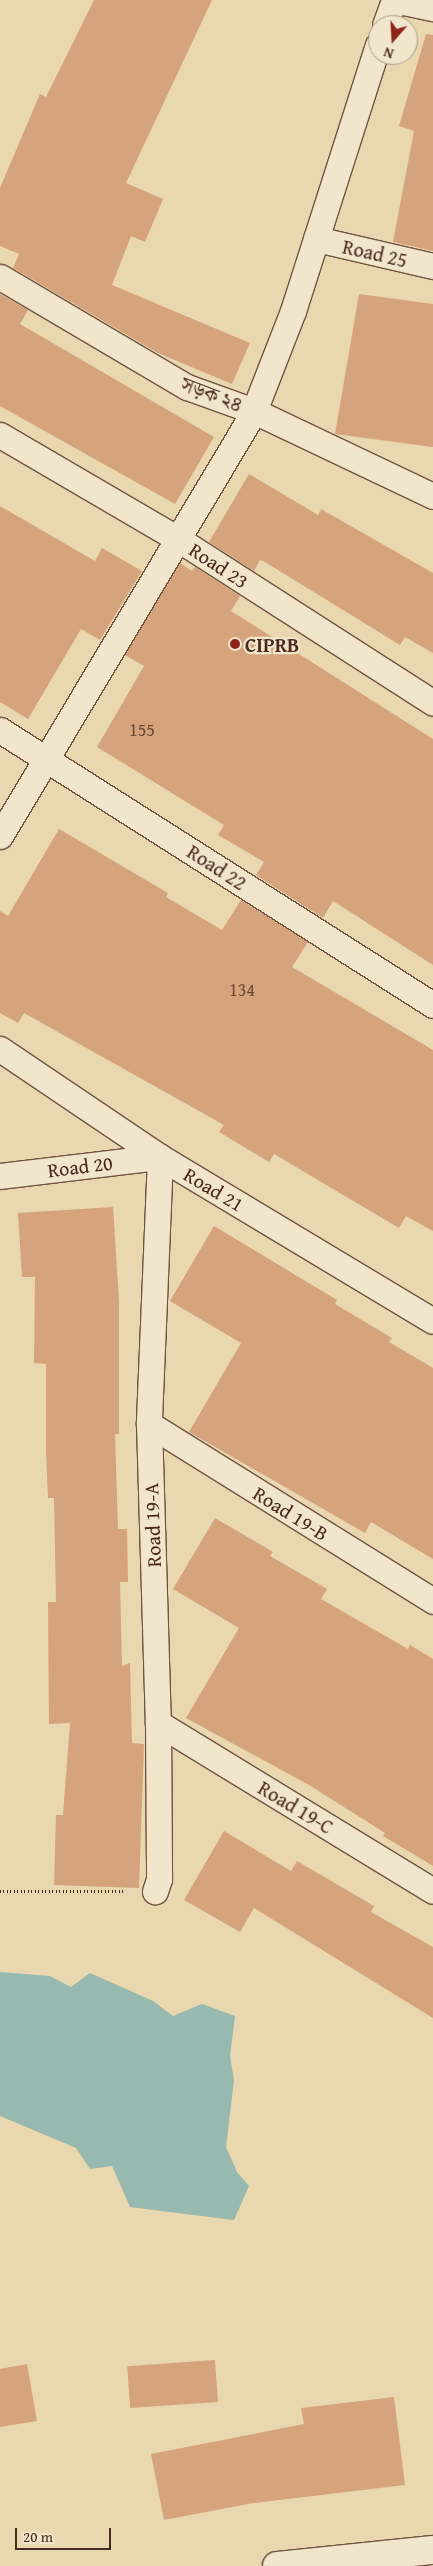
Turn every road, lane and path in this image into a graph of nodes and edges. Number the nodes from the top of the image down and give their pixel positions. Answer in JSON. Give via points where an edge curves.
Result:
{"nodes":[{"id":1,"x":394,"y":0,"type":"edge"},
{"id":2,"x":433,"y":8,"type":"edge"},
{"id":3,"x":389,"y":15,"type":"edge"},
{"id":4,"x":371,"y":65,"type":"edge"},
{"id":5,"x":316,"y":238,"type":"junction"},
{"id":6,"x":433,"y":266,"type":"edge"},
{"id":7,"x":0,"y":277,"type":"edge"},
{"id":8,"x":254,"y":411,"type":"junction"},
{"id":9,"x":0,"y":435,"type":"edge"},
{"id":10,"x":433,"y":496,"type":"edge"},
{"id":11,"x":178,"y":539,"type":"junction"},
{"id":12,"x":433,"y":703,"type":"edge"},
{"id":13,"x":0,"y":730,"type":"edge"},
{"id":14,"x":47,"y":759,"type":"junction"},
{"id":15,"x":0,"y":836,"type":"edge"},
{"id":16,"x":433,"y":1005,"type":"edge"},
{"id":17,"x":0,"y":1050,"type":"edge"},
{"id":18,"x":160,"y":1157,"type":"junction"},
{"id":19,"x":0,"y":1176,"type":"edge"},
{"id":20,"x":433,"y":1322,"type":"edge"},
{"id":21,"x":149,"y":1424,"type":"junction"},
{"id":22,"x":433,"y":1601,"type":"edge"},
{"id":23,"x":158,"y":1723,"type":"junction"},
{"id":24,"x":0,"y":1891,"type":"edge"},
{"id":25,"x":154,"y":1891,"type":"joint"},
{"id":26,"x":433,"y":1891,"type":"edge"},
{"id":27,"x":433,"y":2550,"type":"edge"},
{"id":28,"x":277,"y":2566,"type":"edge"}],
"edges":[{"from":1,"to":2,"type":"street"},
{"from":1,"to":3,"type":"street"},
{"from":4,"to":5,"type":"street"},
{"from":5,"to":6,"type":"street","name":"Road 25"},
{"from":5,"to":8,"type":"street"},
{"from":7,"to":8,"type":"street","name":"সড়ক ২৪","via":[[186,387]]},
{"from":8,"to":10,"type":"street","name":"সড়ক ২৪"},
{"from":8,"to":11,"type":"street"},
{"from":9,"to":11,"type":"street","name":"Road 23"},
{"from":11,"to":12,"type":"street","name":"Road 23"},
{"from":11,"to":14,"type":"street"},
{"from":13,"to":14,"type":"street","name":"Road 22"},
{"from":14,"to":15,"type":"street"},
{"from":14,"to":16,"type":"street","name":"Road 22"},
{"from":17,"to":18,"type":"street","name":"Road 21"},
{"from":18,"to":19,"type":"street","name":"Road 20"},
{"from":18,"to":20,"type":"street","name":"Road 21"},
{"from":18,"to":21,"type":"street","name":"Road 19-A"},
{"from":21,"to":22,"type":"street","name":"Road 19-B"},
{"from":21,"to":23,"type":"street","name":"Road 19-A"},
{"from":23,"to":25,"type":"street","name":"Road 19-A","via":[[159,1879]]},
{"from":23,"to":26,"type":"street","name":"Road 19-C"},
{"from":24,"to":25,"type":"path"},
{"from":27,"to":28,"type":"street"}]}
